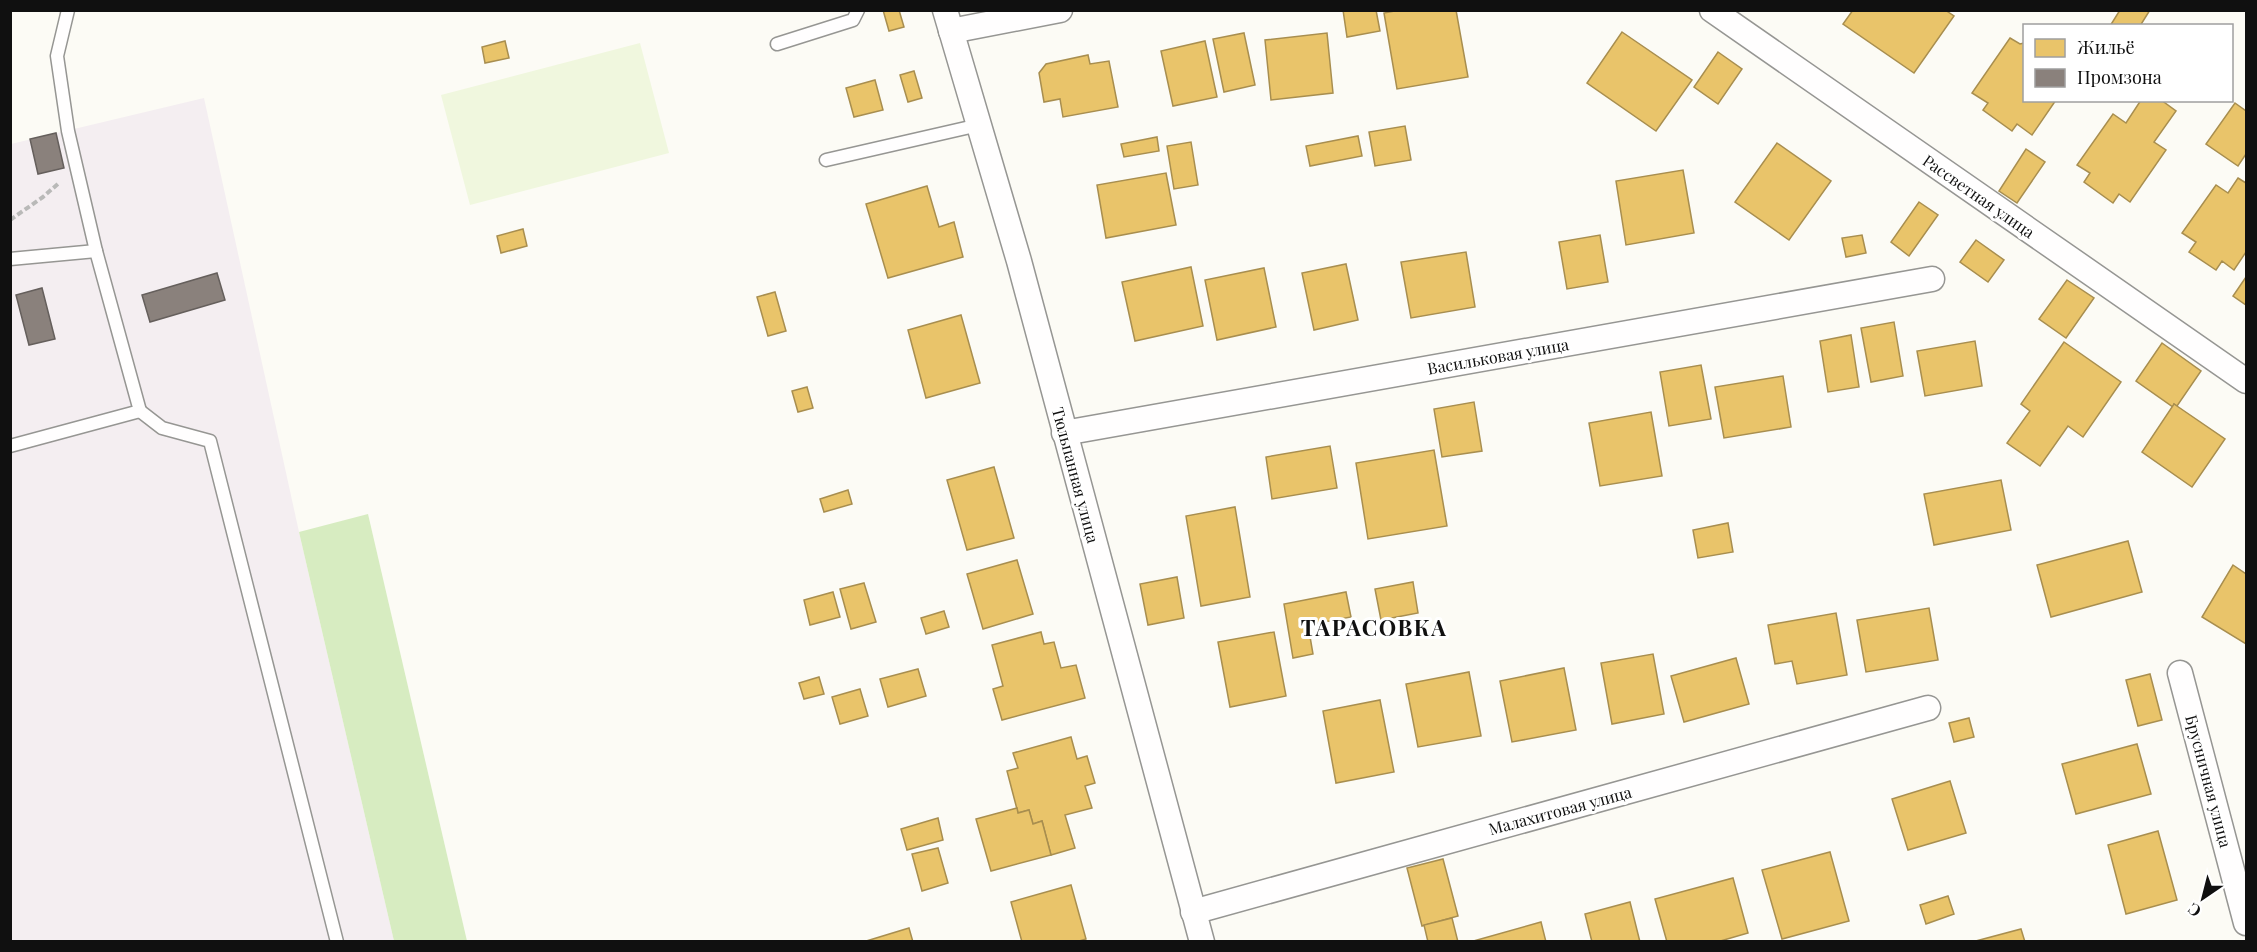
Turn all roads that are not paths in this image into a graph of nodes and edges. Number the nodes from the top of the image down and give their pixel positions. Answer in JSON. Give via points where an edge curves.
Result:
{"nodes":[{"id":1,"x":68,"y":10,"type":"edge"},
{"id":2,"x":858,"y":10,"type":"edge"},
{"id":3,"x":1060,"y":10,"type":"edge"},
{"id":4,"x":1712,"y":10,"type":"edge"},
{"id":5,"x":948,"y":21,"type":"edge"},
{"id":6,"x":777,"y":44,"type":"dead end"},
{"id":7,"x":979,"y":125,"type":"junction"},
{"id":8,"x":826,"y":160,"type":"dead end"},
{"id":9,"x":96,"y":251,"type":"junction"},
{"id":10,"x":10,"y":259,"type":"edge"},
{"id":11,"x":1932,"y":279,"type":"dead end"},
{"id":12,"x":2247,"y":381,"type":"edge"},
{"id":13,"x":140,"y":411,"type":"junction"},
{"id":14,"x":1064,"y":433,"type":"junction"},
{"id":15,"x":10,"y":446,"type":"edge"},
{"id":16,"x":2180,"y":673,"type":"dead end"},
{"id":17,"x":1928,"y":708,"type":"dead end"},
{"id":18,"x":1193,"y":912,"type":"junction"},
{"id":19,"x":2247,"y":923,"type":"edge"},
{"id":20,"x":337,"y":942,"type":"edge"},
{"id":21,"x":1202,"y":942,"type":"edge"}],
"edges":[{"from":1,"to":9,"type":"lane","via":[[57,56],[68,131]]},
{"from":2,"to":6,"type":"lane","via":[[853,20]]},
{"from":3,"to":5,"type":"street"},
{"from":4,"to":12,"type":"street","name":"Рассветная улица"},
{"from":5,"to":7,"type":"street","name":"Тюльпанная улица"},
{"from":7,"to":8,"type":"lane"},
{"from":7,"to":14,"type":"street","name":"Тюльпанная улица"},
{"from":9,"to":10,"type":"lane"},
{"from":9,"to":13,"type":"lane"},
{"from":11,"to":14,"type":"street","name":"Васильковая улица"},
{"from":13,"to":15,"type":"lane"},
{"from":13,"to":20,"type":"lane","via":[[162,428],[210,441]]},
{"from":14,"to":18,"type":"street","name":"Тюльпанная улица"},
{"from":16,"to":19,"type":"street","name":"Брусничная улица"},
{"from":17,"to":18,"type":"street","name":"Малахитовая улица"},
{"from":18,"to":21,"type":"street","name":"Тюльпанная улица"}]}
